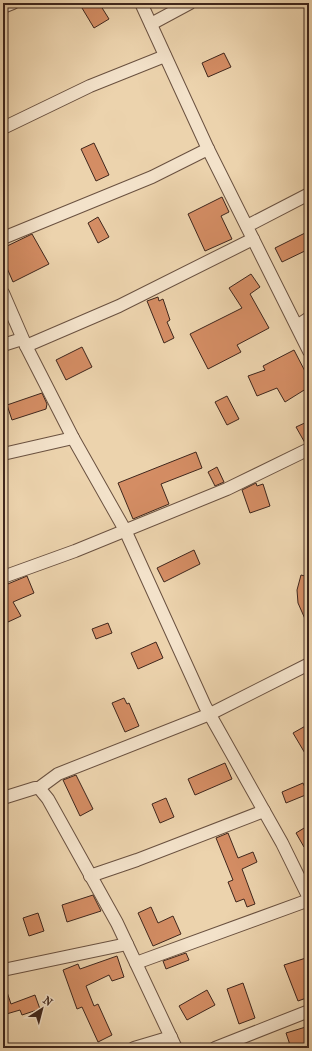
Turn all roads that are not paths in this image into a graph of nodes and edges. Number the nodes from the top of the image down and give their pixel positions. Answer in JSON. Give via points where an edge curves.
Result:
{"nodes":[{"id":1,"x":13,"y":3,"type":"edge"},
{"id":2,"x":141,"y":3,"type":"edge"},
{"id":3,"x":190,"y":3,"type":"edge"},
{"id":4,"x":3,"y":7,"type":"edge"},
{"id":5,"x":151,"y":24,"type":"junction"},
{"id":6,"x":165,"y":56,"type":"junction"},
{"id":7,"x":3,"y":128,"type":"edge"},
{"id":8,"x":208,"y":149,"type":"junction"},
{"id":9,"x":309,"y":194,"type":"edge"},
{"id":10,"x":247,"y":226,"type":"junction"},
{"id":11,"x":3,"y":238,"type":"edge"},
{"id":12,"x":253,"y":239,"type":"junction"},
{"id":13,"x":3,"y":293,"type":"edge"},
{"id":14,"x":309,"y":318,"type":"edge"},
{"id":15,"x":297,"y":326,"type":"junction"},
{"id":16,"x":24,"y":342,"type":"junction"},
{"id":17,"x":3,"y":345,"type":"edge"},
{"id":18,"x":309,"y":351,"type":"edge"},
{"id":19,"x":73,"y":438,"type":"junction"},
{"id":20,"x":309,"y":449,"type":"edge"},
{"id":21,"x":3,"y":454,"type":"edge"},
{"id":22,"x":125,"y":530,"type":"junction"},
{"id":23,"x":3,"y":577,"type":"edge"},
{"id":24,"x":309,"y":664,"type":"edge"},
{"id":25,"x":210,"y":714,"type":"junction"},
{"id":26,"x":39,"y":788,"type":"junction"},
{"id":27,"x":3,"y":798,"type":"edge"},
{"id":28,"x":264,"y":811,"type":"junction"},
{"id":29,"x":90,"y":876,"type":"junction"},
{"id":30,"x":309,"y":899,"type":"edge"},
{"id":31,"x":127,"y":944,"type":"junction"},
{"id":32,"x":136,"y":963,"type":"junction"},
{"id":33,"x":3,"y":970,"type":"edge"},
{"id":34,"x":309,"y":1011,"type":"edge"},
{"id":35,"x":174,"y":1043,"type":"edge"},
{"id":36,"x":134,"y":1048,"type":"edge"},
{"id":37,"x":215,"y":1048,"type":"edge"}],
"edges":[{"from":1,"to":4,"type":"street"},
{"from":2,"to":5,"type":"street"},
{"from":3,"to":5,"type":"street"},
{"from":5,"to":6,"type":"street"},
{"from":6,"to":7,"type":"street","via":[[90,86]]},
{"from":6,"to":8,"type":"street"},
{"from":8,"to":10,"type":"street"},
{"from":8,"to":11,"type":"street","via":[[152,177]]},
{"from":9,"to":10,"type":"street"},
{"from":10,"to":12,"type":"street"},
{"from":12,"to":15,"type":"street"},
{"from":12,"to":16,"type":"street","via":[[119,306]]},
{"from":13,"to":16,"type":"street"},
{"from":14,"to":15,"type":"street"},
{"from":15,"to":18,"type":"street"},
{"from":16,"to":17,"type":"street"},
{"from":16,"to":19,"type":"street"},
{"from":19,"to":21,"type":"street"},
{"from":19,"to":22,"type":"street"},
{"from":20,"to":22,"type":"street","via":[[227,489]]},
{"from":22,"to":23,"type":"street"},
{"from":22,"to":25,"type":"street"},
{"from":24,"to":25,"type":"street"},
{"from":25,"to":26,"type":"street","via":[[58,774]]},
{"from":25,"to":28,"type":"street"},
{"from":26,"to":27,"type":"street"},
{"from":26,"to":29,"type":"street","via":[[48,799]]},
{"from":28,"to":29,"type":"street"},
{"from":28,"to":30,"type":"street"},
{"from":29,"to":31,"type":"street"},
{"from":30,"to":32,"type":"street"},
{"from":31,"to":32,"type":"street"},
{"from":31,"to":33,"type":"street"},
{"from":32,"to":35,"type":"street"},
{"from":34,"to":37,"type":"street"},
{"from":35,"to":36,"type":"street"}]}
